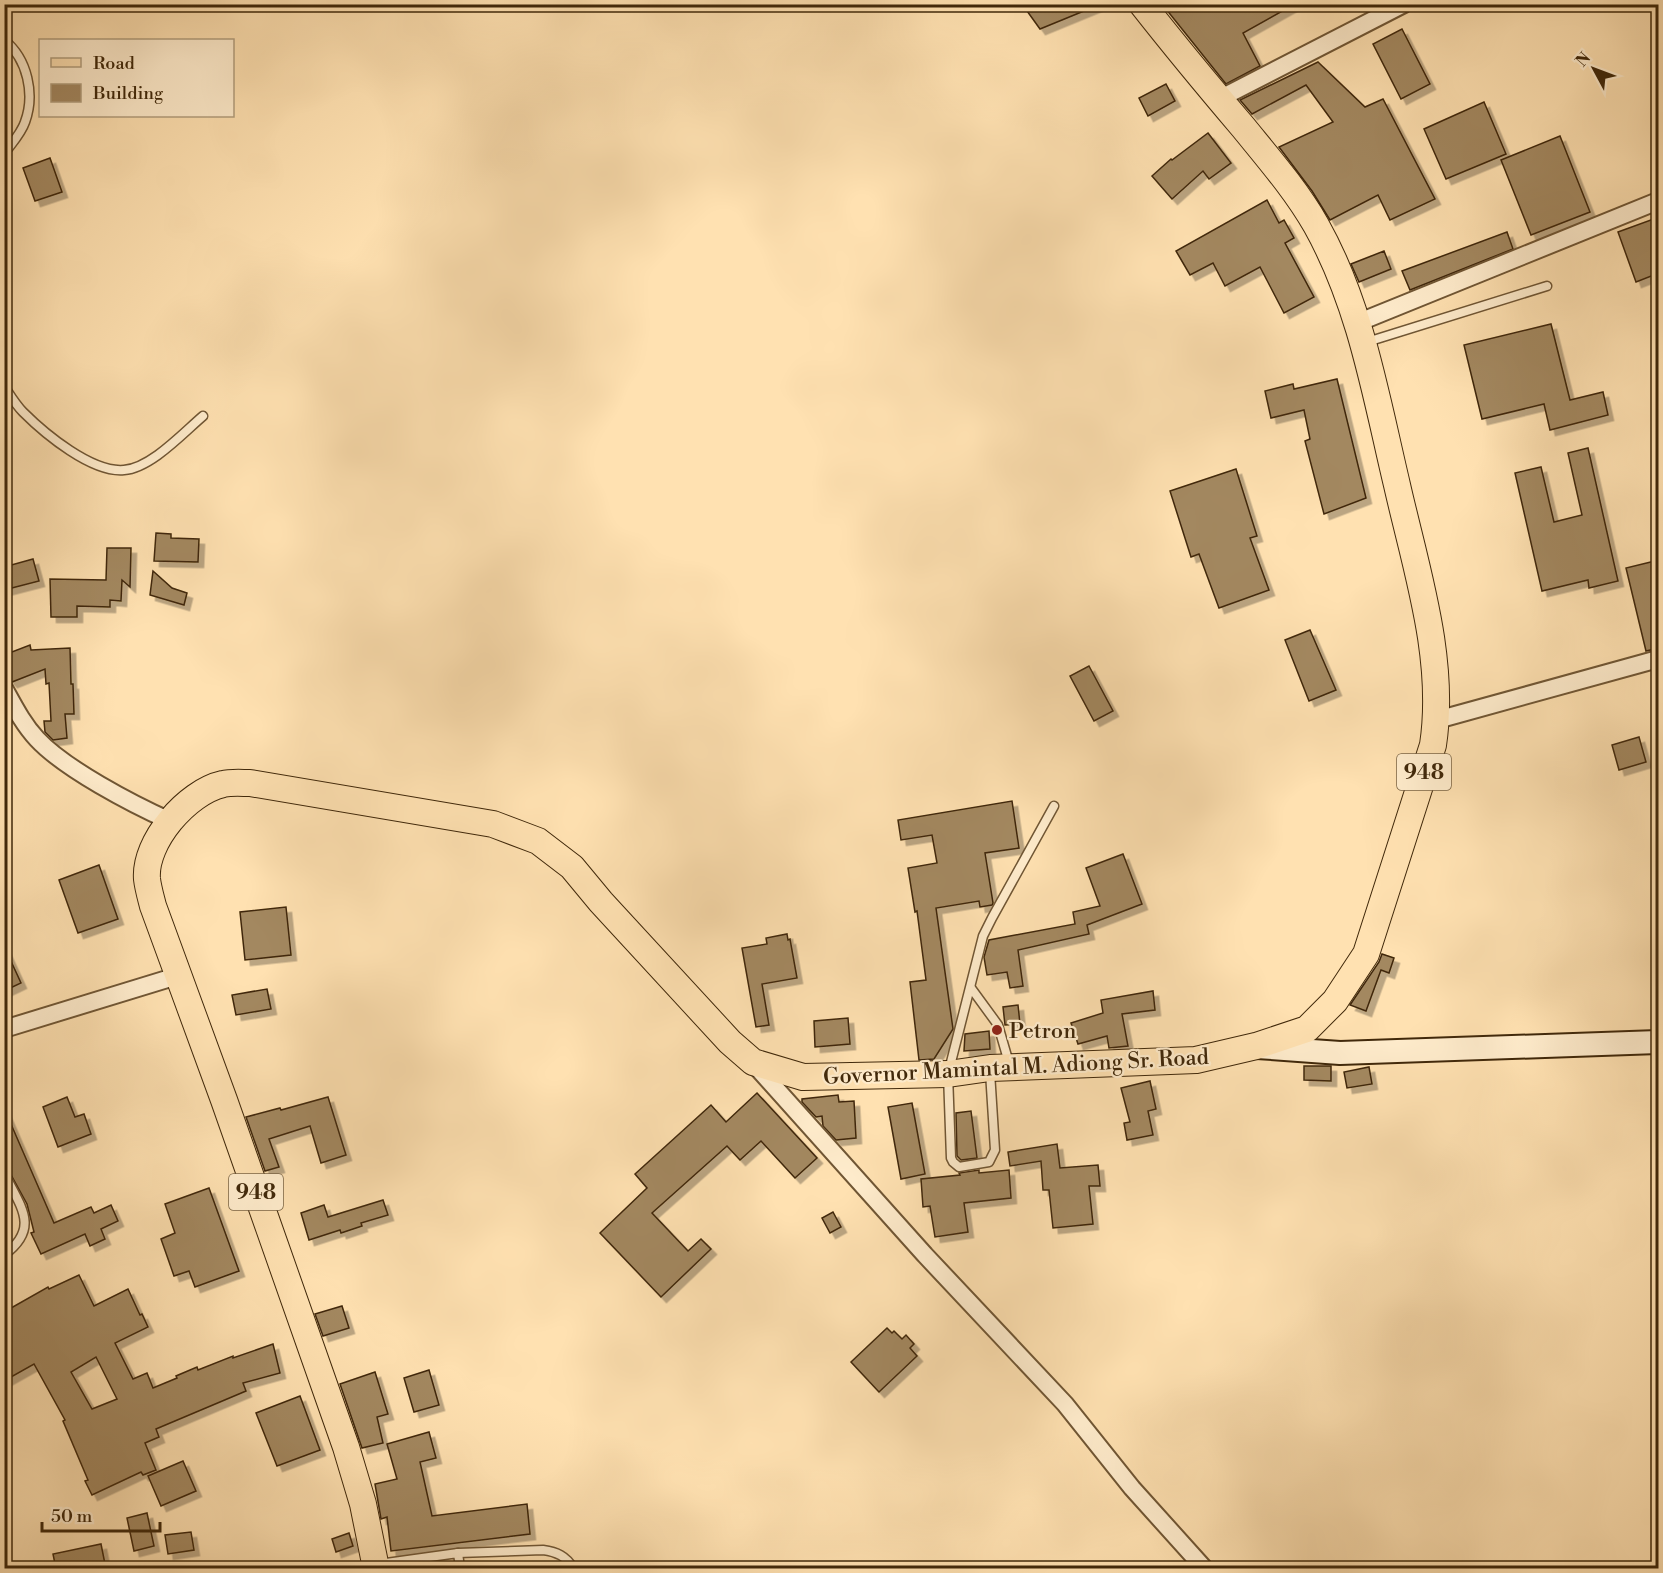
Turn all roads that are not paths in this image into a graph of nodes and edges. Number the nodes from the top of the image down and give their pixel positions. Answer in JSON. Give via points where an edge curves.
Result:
{"nodes":[{"id":1,"x":1142,"y":4,"type":"edge"},
{"id":2,"x":1404,"y":4,"type":"edge"},
{"id":3,"x":4,"y":40,"type":"edge"},
{"id":4,"x":1219,"y":99,"type":"junction"},
{"id":5,"x":4,"y":154,"type":"edge"},
{"id":6,"x":1659,"y":201,"type":"edge"},
{"id":7,"x":1547,"y":286,"type":"dead end"},
{"id":8,"x":1360,"y":333,"type":"junction"},
{"id":9,"x":4,"y":386,"type":"edge"},
{"id":10,"x":203,"y":416,"type":"dead end"},
{"id":11,"x":1659,"y":659,"type":"edge"},
{"id":12,"x":4,"y":688,"type":"edge"},
{"id":13,"x":1437,"y":720,"type":"junction"},
{"id":14,"x":1054,"y":806,"type":"dead end"},
{"id":15,"x":170,"y":821,"type":"junction"},
{"id":16,"x":177,"y":976,"type":"junction"},
{"id":17,"x":970,"y":988,"type":"junction"},
{"id":18,"x":4,"y":1029,"type":"edge"},
{"id":19,"x":1659,"y":1042,"type":"edge"},
{"id":20,"x":1256,"y":1046,"type":"junction"},
{"id":21,"x":753,"y":1062,"type":"junction"},
{"id":22,"x":1000,"y":1067,"type":"junction"},
{"id":23,"x":948,"y":1074,"type":"junction"},
{"id":24,"x":4,"y":1173,"type":"edge"},
{"id":25,"x":4,"y":1255,"type":"edge"},
{"id":26,"x":458,"y":1553,"type":"junction"},
{"id":27,"x":376,"y":1566,"type":"edge"},
{"id":28,"x":460,"y":1569,"type":"edge"},
{"id":29,"x":573,"y":1569,"type":"edge"},
{"id":30,"x":1204,"y":1569,"type":"edge"}],
"edges":[{"from":1,"to":4,"type":"main road","name":"Governor Mamintal M. Adiong Sr. Road","number":"948"},
{"from":2,"to":4,"type":"street"},
{"from":3,"to":5,"type":"lane","via":[[23,63],[30,105],[25,125]]},
{"from":4,"to":8,"type":"main road","name":"Governor Mamintal M. Adiong Sr. Road","number":"948","via":[[1292,187],[1316,225],[1341,274]]},
{"from":6,"to":8,"type":"street"},
{"from":7,"to":8,"type":"lane"},
{"from":8,"to":13,"type":"main road","name":"Governor Mamintal M. Adiong Sr. Road","number":"948","via":[[1428,620]]},
{"from":9,"to":10,"type":"lane","via":[[22,411],[45,432],[102,467],[124,470],[144,464]]},
{"from":11,"to":13,"type":"street"},
{"from":12,"to":15,"type":"street","via":[[38,740],[95,782]]},
{"from":13,"to":20,"type":"main road","name":"Governor Mamintal M. Adiong Sr. Road","number":"948","via":[[1433,745],[1366,954],[1335,1001],[1307,1029]]},
{"from":14,"to":17,"type":"lane","via":[[983,936]]},
{"from":15,"to":16,"type":"main road","name":"Governor Mamintal M. Adiong Sr. Road","number":"948","via":[[149,858],[147,879]]},
{"from":15,"to":21,"type":"main road","name":"Governor Mamintal M. Adiong Sr. Road","number":"948","via":[[198,795],[223,784],[250,783],[493,824],[538,841],[572,867],[730,1042]]},
{"from":16,"to":18,"type":"street"},
{"from":16,"to":27,"type":"main road","name":"Governor Mamintal M. Adiong Sr. Road","number":"948","via":[[346,1447]]},
{"from":17,"to":22,"type":"lane","via":[[998,1025]]},
{"from":17,"to":23,"type":"lane"},
{"from":19,"to":20,"type":"street","via":[[1340,1053]]},
{"from":20,"to":22,"type":"main road","name":"Governor Mamintal M. Adiong Sr. Road","number":"948","via":[[1196,1060]]},
{"from":21,"to":23,"type":"main road","name":"Governor Mamintal M. Adiong Sr. Road","number":"948","via":[[803,1077]]},
{"from":21,"to":30,"type":"street","via":[[925,1256],[1065,1404]]},
{"from":22,"to":23,"type":"main road","name":"Governor Mamintal M. Adiong Sr. Road","number":"948"},
{"from":22,"to":23,"type":"lane","via":[[995,1150],[989,1162],[963,1167],[951,1158]]},
{"from":24,"to":25,"type":"lane","via":[[26,1225],[19,1244]]},
{"from":26,"to":27,"type":"lane"},
{"from":26,"to":28,"type":"lane"},
{"from":26,"to":29,"type":"lane","via":[[555,1551]]}]}
